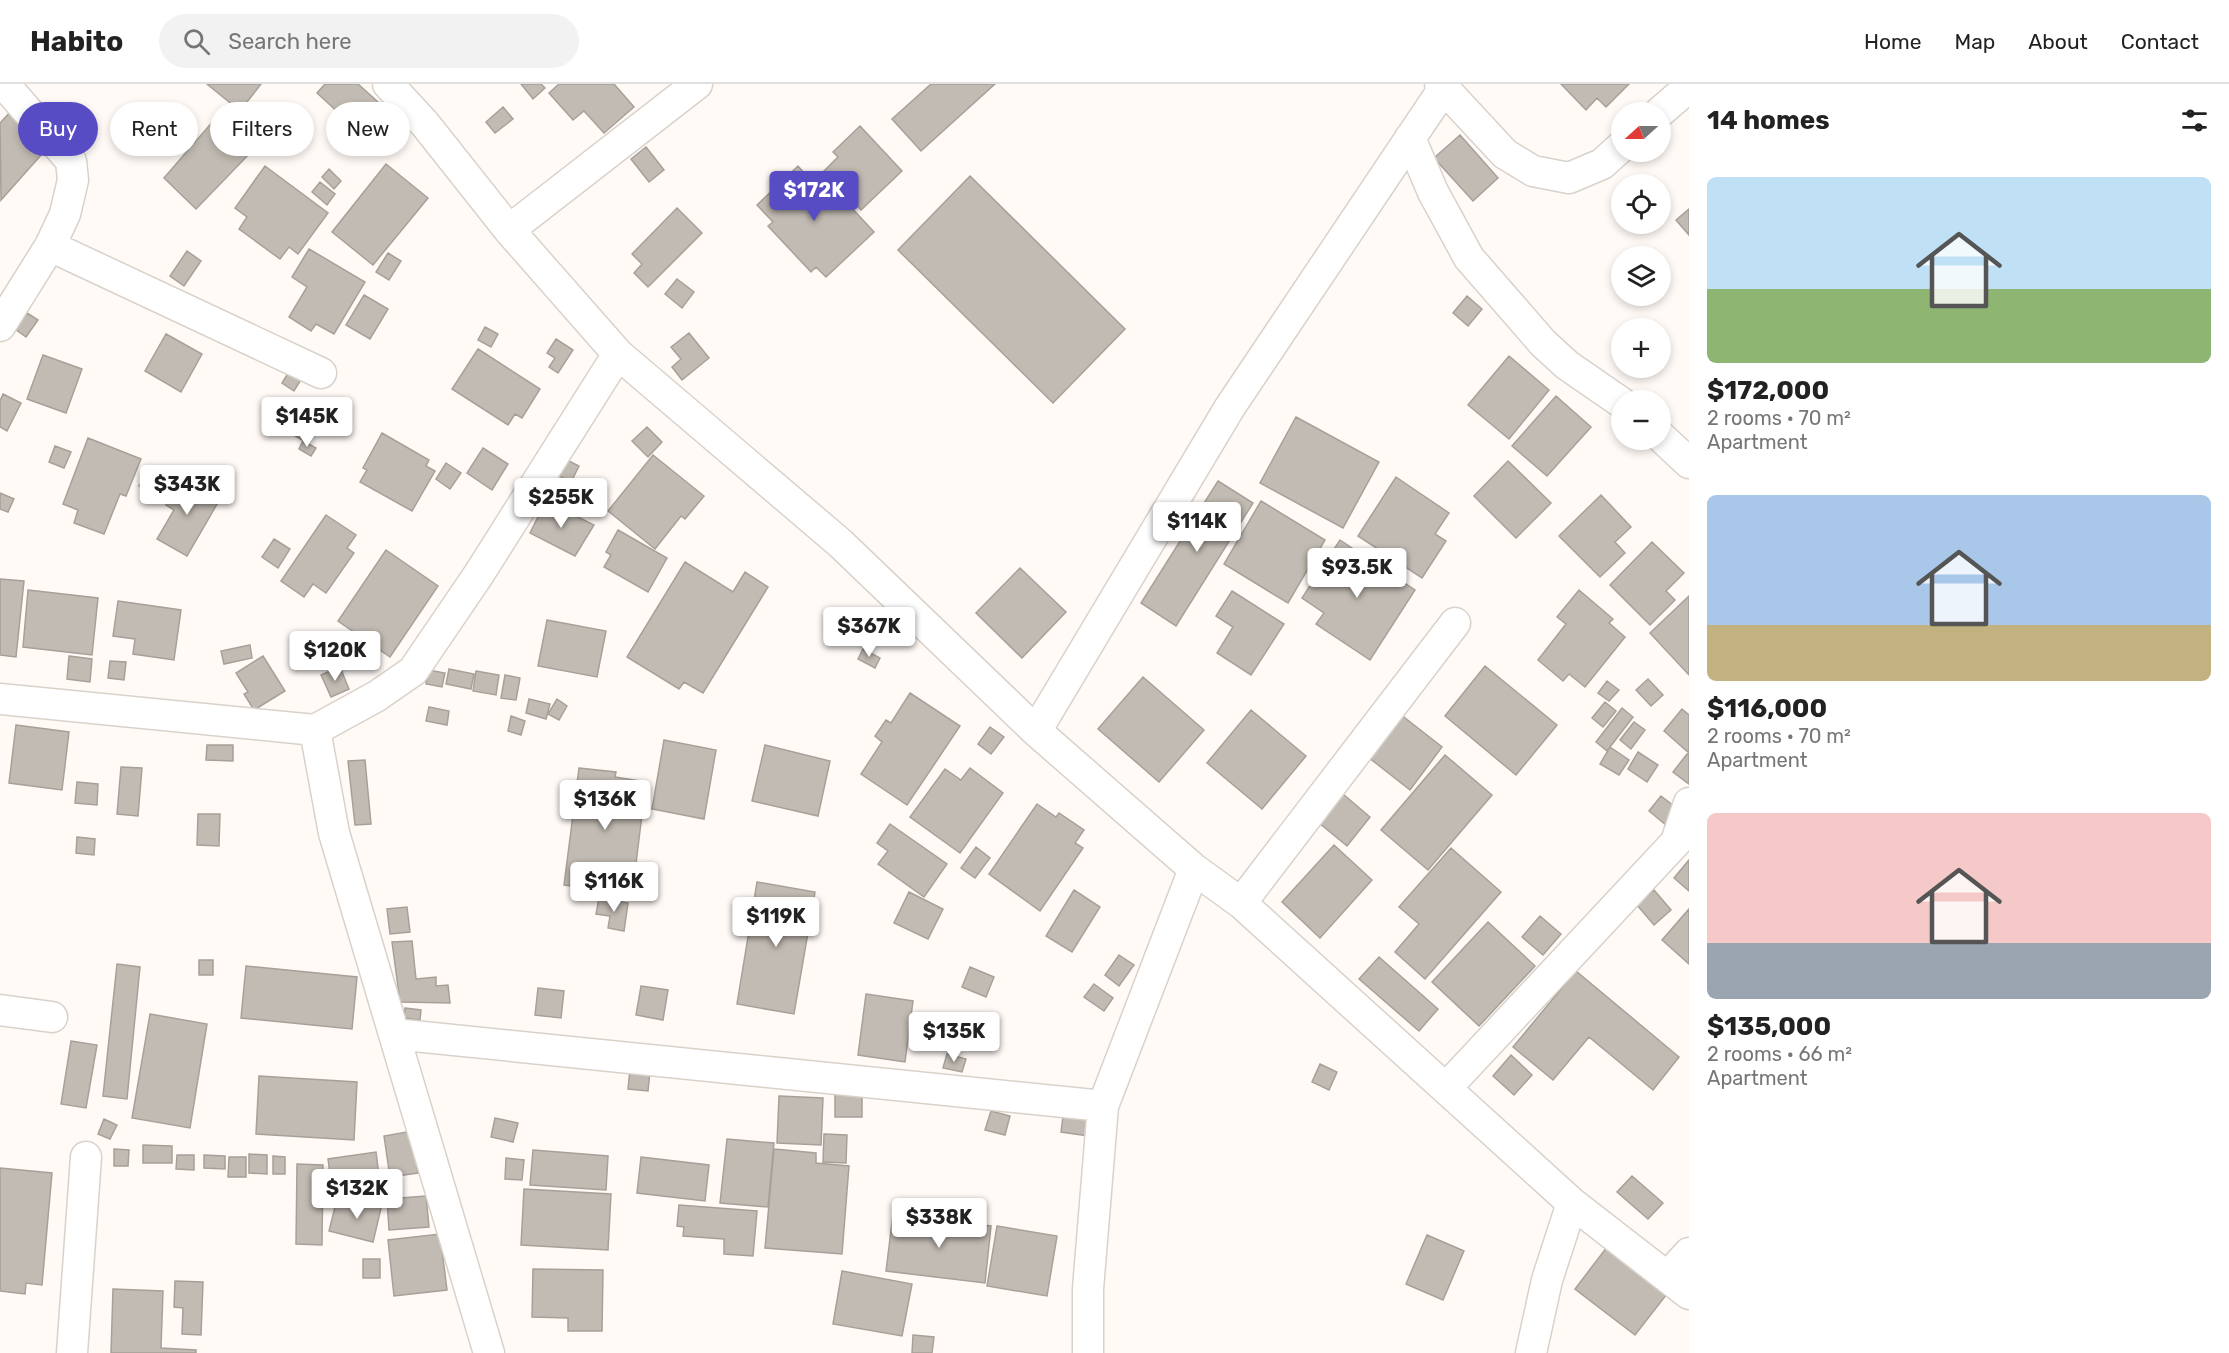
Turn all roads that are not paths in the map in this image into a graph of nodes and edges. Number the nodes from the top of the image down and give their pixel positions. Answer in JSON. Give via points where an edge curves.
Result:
{"nodes":[{"id":1,"x":4,"y":84,"type":"edge"},
{"id":2,"x":388,"y":84,"type":"edge"},
{"id":3,"x":697,"y":84,"type":"edge"},
{"id":4,"x":1442,"y":86,"type":"edge"},
{"id":5,"x":1689,"y":87,"type":"edge"},
{"id":6,"x":1671,"y":103,"type":"edge"},
{"id":7,"x":1410,"y":138,"type":"junction"},
{"id":8,"x":1611,"y":156,"type":"edge"},
{"id":9,"x":509,"y":230,"type":"junction"},
{"id":10,"x":50,"y":246,"type":"junction"},
{"id":11,"x":0,"y":326,"type":"edge"},
{"id":12,"x":618,"y":354,"type":"junction"},
{"id":13,"x":321,"y":373,"type":"dead end"},
{"id":14,"x":1611,"y":396,"type":"edge"},
{"id":15,"x":1671,"y":446,"type":"edge"},
{"id":16,"x":1689,"y":463,"type":"edge"},
{"id":17,"x":1455,"y":623,"type":"dead end"},
{"id":18,"x":0,"y":699,"type":"edge"},
{"id":19,"x":315,"y":730,"type":"junction"},
{"id":20,"x":1036,"y":731,"type":"junction"},
{"id":21,"x":1689,"y":803,"type":"edge"},
{"id":22,"x":1194,"y":869,"type":"junction"},
{"id":23,"x":1241,"y":903,"type":"junction"},
{"id":24,"x":0,"y":1010,"type":"edge"},
{"id":25,"x":52,"y":1017,"type":"dead end"},
{"id":26,"x":394,"y":1034,"type":"junction"},
{"id":27,"x":1447,"y":1088,"type":"junction"},
{"id":28,"x":1103,"y":1107,"type":"junction"},
{"id":29,"x":86,"y":1157,"type":"dead end"},
{"id":30,"x":1572,"y":1203,"type":"junction"},
{"id":31,"x":1689,"y":1253,"type":"edge"},
{"id":32,"x":1678,"y":1285,"type":"edge"},
{"id":33,"x":72,"y":1353,"type":"edge"},
{"id":34,"x":489,"y":1353,"type":"edge"},
{"id":35,"x":1088,"y":1353,"type":"edge"},
{"id":36,"x":1531,"y":1353,"type":"edge"}],
"edges":[{"from":1,"to":10,"type":"street","via":[[71,161],[73,180],[65,214]]},
{"from":2,"to":9,"type":"street","via":[[426,124]]},
{"from":3,"to":9,"type":"street"},
{"from":4,"to":7,"type":"street"},
{"from":4,"to":8,"type":"street","via":[[1505,154],[1533,171],[1569,178]]},
{"from":5,"to":6,"type":"street"},
{"from":7,"to":14,"type":"street","via":[[1445,217],[1475,265],[1543,343]]},
{"from":7,"to":20,"type":"street","via":[[1230,407]]},
{"from":9,"to":12,"type":"street"},
{"from":10,"to":11,"type":"street"},
{"from":10,"to":13,"type":"street"},
{"from":12,"to":19,"type":"street","via":[[413,671],[378,696]]},
{"from":12,"to":20,"type":"street","via":[[840,543]]},
{"from":15,"to":16,"type":"street"},
{"from":17,"to":23,"type":"street"},
{"from":18,"to":19,"type":"street"},
{"from":19,"to":26,"type":"street","via":[[334,833]]},
{"from":20,"to":22,"type":"street"},
{"from":21,"to":27,"type":"street","via":[[1676,842]]},
{"from":22,"to":23,"type":"street"},
{"from":22,"to":28,"type":"street"},
{"from":23,"to":27,"type":"street"},
{"from":24,"to":25,"type":"street"},
{"from":26,"to":28,"type":"street"},
{"from":26,"to":34,"type":"street"},
{"from":27,"to":30,"type":"street"},
{"from":28,"to":35,"type":"street","via":[[1088,1289]]},
{"from":29,"to":33,"type":"street"},
{"from":30,"to":32,"type":"street"},
{"from":30,"to":36,"type":"street","via":[[1547,1280]]},
{"from":31,"to":32,"type":"street"}]}
